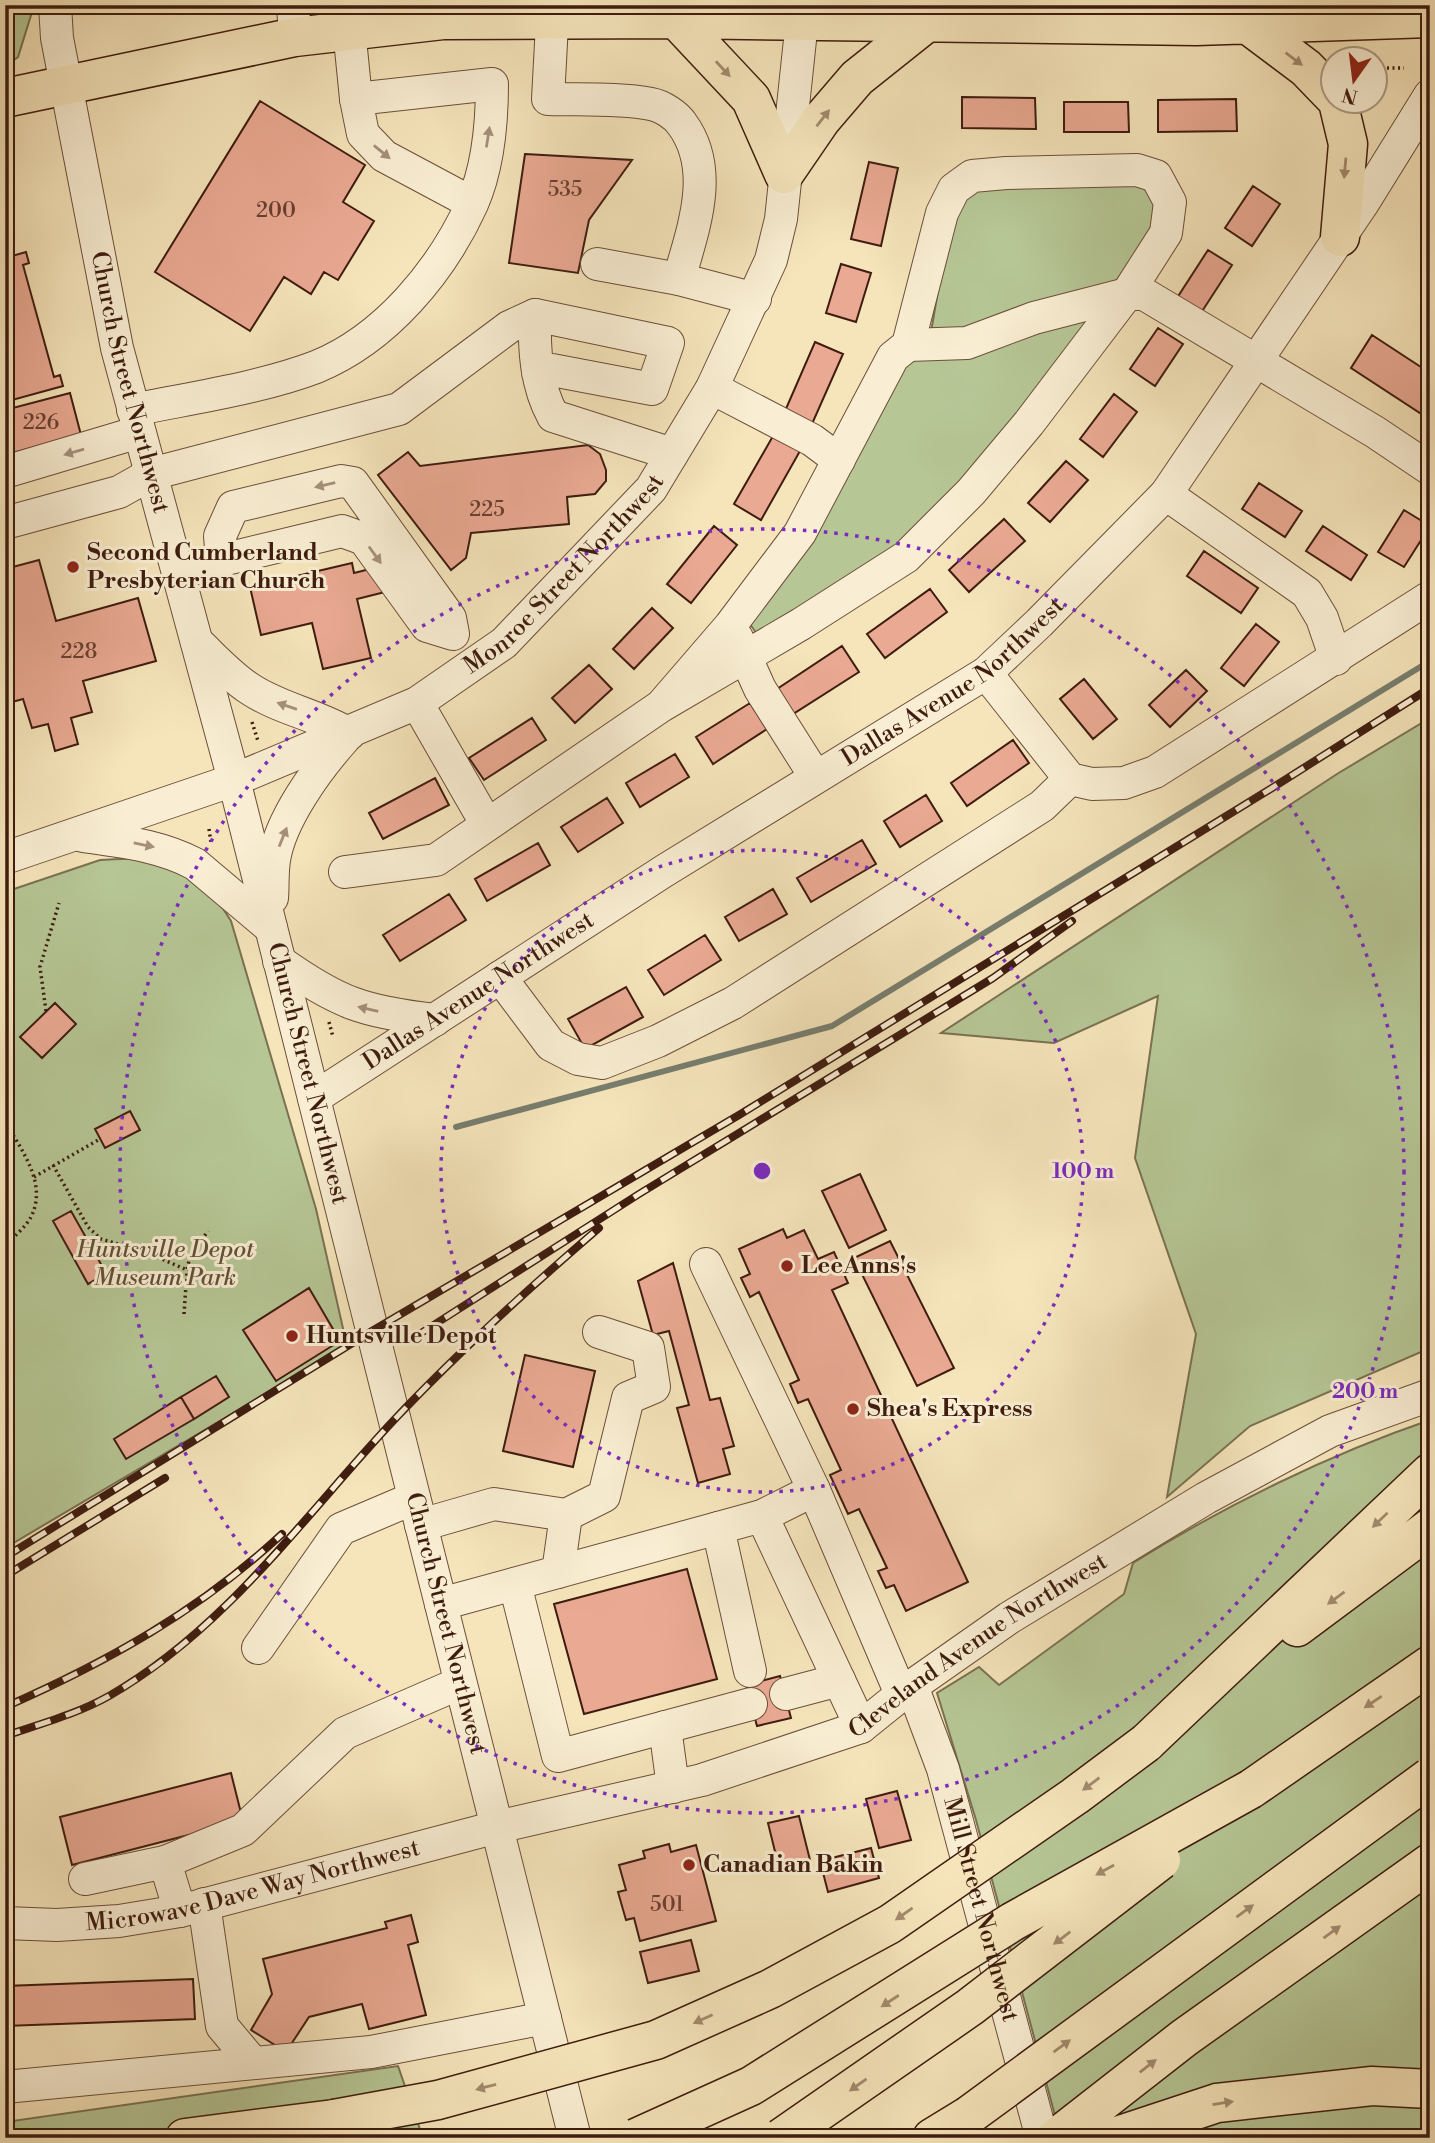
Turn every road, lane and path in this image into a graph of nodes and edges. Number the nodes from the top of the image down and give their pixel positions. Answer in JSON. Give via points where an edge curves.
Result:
{"nodes":[{"id":1,"x":55,"y":5,"type":"edge"},
{"id":2,"x":554,"y":12,"type":"edge"},
{"id":3,"x":686,"y":12,"type":"edge"},
{"id":4,"x":480,"y":13,"type":"edge"},
{"id":5,"x":801,"y":13,"type":"edge"},
{"id":6,"x":406,"y":14,"type":"edge"},
{"id":7,"x":911,"y":14,"type":"edge"},
{"id":8,"x":1430,"y":18,"type":"edge"},
{"id":9,"x":294,"y":21,"type":"edge"},
{"id":10,"x":1250,"y":26,"type":"junction"},
{"id":11,"x":349,"y":29,"type":"junction"},
{"id":12,"x":1390,"y":68,"type":"edge"},
{"id":13,"x":1404,"y":68,"type":"dead end"},
{"id":14,"x":1320,"y":82,"type":"edge"},
{"id":15,"x":66,"y":85,"type":"junction"},
{"id":16,"x":1430,"y":95,"type":"edge"},
{"id":17,"x":5,"y":98,"type":"edge"},
{"id":18,"x":356,"y":99,"type":"junction"},
{"id":19,"x":1341,"y":116,"type":"edge"},
{"id":20,"x":784,"y":174,"type":"junction"},
{"id":21,"x":472,"y":203,"type":"junction"},
{"id":22,"x":1340,"y":237,"type":"junction"},
{"id":23,"x":597,"y":264,"type":"dead end"},
{"id":24,"x":680,"y":279,"type":"junction"},
{"id":25,"x":1127,"y":294,"type":"junction"},
{"id":26,"x":755,"y":299,"type":"junction"},
{"id":27,"x":535,"y":315,"type":"junction"},
{"id":28,"x":908,"y":345,"type":"junction"},
{"id":29,"x":1256,"y":362,"type":"junction"},
{"id":30,"x":538,"y":373,"type":"junction"},
{"id":31,"x":712,"y":388,"type":"junction"},
{"id":32,"x":136,"y":421,"type":"junction"},
{"id":33,"x":672,"y":454,"type":"junction"},
{"id":34,"x":839,"y":460,"type":"junction"},
{"id":35,"x":1430,"y":469,"type":"edge"},
{"id":36,"x":5,"y":472,"type":"edge"},
{"id":37,"x":151,"y":474,"type":"junction"},
{"id":38,"x":1166,"y":494,"type":"junction"},
{"id":39,"x":374,"y":511,"type":"junction"},
{"id":40,"x":5,"y":523,"type":"edge"},
{"id":41,"x":342,"y":531,"type":"junction"},
{"id":42,"x":222,"y":560,"type":"junction"},
{"id":43,"x":178,"y":574,"type":"junction"},
{"id":44,"x":1430,"y":597,"type":"edge"},
{"id":45,"x":730,"y":626,"type":"junction"},
{"id":46,"x":453,"y":634,"type":"junction"},
{"id":47,"x":197,"y":641,"type":"junction"},
{"id":48,"x":746,"y":656,"type":"junction"},
{"id":49,"x":1336,"y":659,"type":"junction"},
{"id":50,"x":474,"y":664,"type":"junction"},
{"id":51,"x":986,"y":673,"type":"junction"},
{"id":52,"x":417,"y":703,"type":"junction"},
{"id":53,"x":661,"y":706,"type":"junction"},
{"id":54,"x":349,"y":734,"type":"junction"},
{"id":55,"x":815,"y":776,"type":"junction"},
{"id":56,"x":1070,"y":779,"type":"junction"},
{"id":57,"x":234,"y":780,"type":"junction"},
{"id":58,"x":486,"y":823,"type":"junction"},
{"id":59,"x":76,"y":835,"type":"junction"},
{"id":60,"x":5,"y":858,"type":"edge"},
{"id":61,"x":345,"y":872,"type":"dead end"},
{"id":62,"x":59,"y":903,"type":"dead end"},
{"id":63,"x":271,"y":928,"type":"junction"},
{"id":64,"x":279,"y":961,"type":"junction"},
{"id":65,"x":500,"y":977,"type":"junction"},
{"id":66,"x":46,"y":1011,"type":"dead end"},
{"id":67,"x":435,"y":1020,"type":"junction"},
{"id":68,"x":314,"y":1098,"type":"junction"},
{"id":69,"x":5,"y":1121,"type":"edge"},
{"id":70,"x":100,"y":1139,"type":"dead end"},
{"id":71,"x":53,"y":1166,"type":"junction"},
{"id":72,"x":34,"y":1177,"type":"junction"},
{"id":73,"x":208,"y":1231,"type":"dead end"},
{"id":74,"x":5,"y":1246,"type":"edge"},
{"id":75,"x":706,"y":1264,"type":"dead end"},
{"id":76,"x":187,"y":1270,"type":"junction"},
{"id":77,"x":184,"y":1314,"type":"dead end"},
{"id":78,"x":600,"y":1332,"type":"dead end"},
{"id":79,"x":1430,"y":1395,"type":"edge"},
{"id":80,"x":1430,"y":1473,"type":"edge"},
{"id":81,"x":814,"y":1490,"type":"junction"},
{"id":82,"x":418,"y":1511,"type":"junction"},
{"id":83,"x":566,"y":1515,"type":"junction"},
{"id":84,"x":762,"y":1516,"type":"junction"},
{"id":85,"x":718,"y":1528,"type":"junction"},
{"id":86,"x":1430,"y":1528,"type":"edge"},
{"id":87,"x":558,"y":1572,"type":"junction"},
{"id":88,"x":515,"y":1584,"type":"junction"},
{"id":89,"x":441,"y":1604,"type":"junction"},
{"id":90,"x":258,"y":1648,"type":"dead end"},
{"id":91,"x":1430,"y":1665,"type":"edge"},
{"id":92,"x":750,"y":1671,"type":"dead end"},
{"id":93,"x":839,"y":1680,"type":"junction"},
{"id":94,"x":460,"y":1683,"type":"junction"},
{"id":95,"x":907,"y":1690,"type":"junction"},
{"id":96,"x":786,"y":1694,"type":"dead end"},
{"id":97,"x":751,"y":1704,"type":"dead end"},
{"id":98,"x":665,"y":1727,"type":"junction"},
{"id":99,"x":861,"y":1727,"type":"junction"},
{"id":100,"x":1146,"y":1743,"type":"junction"},
{"id":101,"x":1430,"y":1777,"type":"edge"},
{"id":102,"x":673,"y":1787,"type":"junction"},
{"id":103,"x":1251,"y":1789,"type":"junction"},
{"id":104,"x":497,"y":1827,"type":"junction"},
{"id":105,"x":165,"y":1862,"type":"junction"},
{"id":106,"x":1430,"y":1863,"type":"edge"},
{"id":107,"x":192,"y":1907,"type":"junction"},
{"id":108,"x":108,"y":1921,"type":"junction"},
{"id":109,"x":5,"y":1923,"type":"edge"},
{"id":110,"x":545,"y":2018,"type":"junction"},
{"id":111,"x":253,"y":2063,"type":"junction"},
{"id":112,"x":5,"y":2087,"type":"edge"},
{"id":113,"x":1430,"y":2089,"type":"edge"},
{"id":114,"x":954,"y":2127,"type":"edge"},
{"id":115,"x":185,"y":2138,"type":"edge"},
{"id":116,"x":575,"y":2138,"type":"edge"},
{"id":117,"x":636,"y":2138,"type":"edge"},
{"id":118,"x":781,"y":2138,"type":"edge"},
{"id":119,"x":932,"y":2138,"type":"edge"},
{"id":120,"x":1042,"y":2138,"type":"edge"},
{"id":121,"x":1056,"y":2138,"type":"edge"},
{"id":122,"x":1111,"y":2138,"type":"edge"}],
"edges":[{"from":1,"to":15,"type":"street","name":"Church Street Northwest"},
{"from":2,"to":3,"type":"main road"},
{"from":2,"to":4,"type":"main road"},
{"from":2,"to":24,"type":"street","via":[[548,99],[653,104],[677,117],[692,138],[700,164],[699,203]]},
{"from":3,"to":5,"type":"main road"},
{"from":3,"to":20,"type":"main road","one_way":true,"via":[[751,99]]},
{"from":4,"to":6,"type":"main road"},
{"from":5,"to":7,"type":"main road"},
{"from":5,"to":20,"type":"street","name":"Monroe Street Northwest"},
{"from":6,"to":11,"type":"main road"},
{"from":7,"to":10,"type":"main road"},
{"from":20,"to":7,"type":"main road","one_way":true,"via":[[821,120]]},
{"from":8,"to":10,"type":"main road"},
{"from":9,"to":11,"type":"main road"},
{"from":9,"to":15,"type":"main road"},
{"from":10,"to":14,"type":"main road","one_way":true},
{"from":11,"to":18,"type":"street"},
{"from":12,"to":13,"type":"path"},
{"from":15,"to":17,"type":"main road"},
{"from":15,"to":32,"type":"street","name":"Church Street Northwest","via":[[117,348]]},
{"from":16,"to":22,"type":"street","name":"Dallas Avenue Northwest"},
{"from":18,"to":21,"type":"street","one_way":true,"via":[[363,134],[384,156]]},
{"from":21,"to":18,"type":"street","one_way":true,"via":[[483,169],[492,84]]},
{"from":19,"to":22,"type":"main road","one_way":true,"via":[[1348,144]]},
{"from":20,"to":26,"type":"street","name":"Monroe Street Northwest","via":[[781,219]]},
{"from":21,"to":32,"type":"street","via":[[431,271],[374,333],[316,366]]},
{"from":22,"to":29,"type":"street","name":"Dallas Avenue Northwest"},
{"from":23,"to":24,"type":"street"},
{"from":24,"to":26,"type":"street"},
{"from":25,"to":28,"type":"street","via":[[1034,318],[967,343]]},
{"from":25,"to":28,"type":"street","via":[[1166,233],[1170,202],[1156,176],[1137,170],[972,176],[954,190],[942,213]]},
{"from":25,"to":29,"type":"street","via":[[1144,294]]},
{"from":25,"to":48,"type":"street","via":[[996,462],[906,557]]},
{"from":26,"to":31,"type":"street","name":"Monroe Street Northwest"},
{"from":27,"to":30,"type":"street"},
{"from":27,"to":30,"type":"street","via":[[668,343],[652,389],[552,370]]},
{"from":27,"to":37,"type":"street","via":[[509,327],[399,409]]},
{"from":28,"to":34,"type":"street","via":[[893,357]]},
{"from":29,"to":35,"type":"street"},
{"from":29,"to":38,"type":"street","name":"Dallas Avenue Northwest"},
{"from":30,"to":33,"type":"street","via":[[553,416]]},
{"from":31,"to":33,"type":"street","name":"Monroe Street Northwest"},
{"from":31,"to":34,"type":"street","via":[[812,440]]},
{"from":32,"to":36,"type":"street","one_way":true},
{"from":32,"to":37,"type":"street","name":"Church Street Northwest"},
{"from":33,"to":50,"type":"street","name":"Monroe Street Northwest","via":[[651,489],[504,643]]},
{"from":34,"to":45,"type":"street","via":[[800,533]]},
{"from":37,"to":40,"type":"street","via":[[119,492]]},
{"from":37,"to":43,"type":"street","name":"Church Street Northwest"},
{"from":38,"to":49,"type":"street","via":[[1307,593],[1322,618]]},
{"from":38,"to":51,"type":"street","name":"Dallas Avenue Northwest"},
{"from":39,"to":41,"type":"street"},
{"from":39,"to":42,"type":"street","one_way":true,"via":[[353,484],[341,481],[233,506],[220,536]]},
{"from":39,"to":46,"type":"street","via":[[450,618]]},
{"from":41,"to":42,"type":"street"},
{"from":41,"to":46,"type":"street","one_way":true,"via":[[364,539],[427,626]]},
{"from":42,"to":43,"type":"street"},
{"from":43,"to":47,"type":"street","name":"Church Street Northwest"},
{"from":44,"to":49,"type":"street"},
{"from":45,"to":48,"type":"street"},
{"from":45,"to":53,"type":"street"},
{"from":46,"to":50,"type":"street"},
{"from":54,"to":47,"type":"street","one_way":true,"via":[[324,719],[250,690]]},
{"from":47,"to":57,"type":"street","name":"Church Street Northwest"},
{"from":48,"to":53,"type":"street"},
{"from":48,"to":55,"type":"street"},
{"from":49,"to":56,"type":"street","via":[[1155,772],[1124,783]]},
{"from":50,"to":52,"type":"street","name":"Monroe Street Northwest"},
{"from":51,"to":55,"type":"street","name":"Dallas Avenue Northwest"},
{"from":51,"to":56,"type":"street"},
{"from":52,"to":54,"type":"street","name":"Monroe Street Northwest"},
{"from":52,"to":58,"type":"street"},
{"from":53,"to":58,"type":"street"},
{"from":54,"to":57,"type":"street","name":"Monroe Street Northwest"},
{"from":63,"to":54,"type":"street","one_way":true,"via":[[274,858],[316,771]]},
{"from":55,"to":65,"type":"street","name":"Dallas Avenue Northwest"},
{"from":56,"to":65,"type":"street","via":[[1042,806],[733,1003],[602,1063],[578,1059],[551,1045]]},
{"from":57,"to":59,"type":"street","name":"Monroe Street Northwest"},
{"from":57,"to":63,"type":"street","name":"Church Street Northwest"},
{"from":58,"to":61,"type":"street","via":[[436,860]]},
{"from":59,"to":60,"type":"street","name":"Monroe Street Northwest"},
{"from":59,"to":63,"type":"street","one_way":true,"via":[[149,845],[180,856]]},
{"from":62,"to":66,"type":"path","via":[[40,967]]},
{"from":63,"to":64,"type":"street","name":"Church Street Northwest"},
{"from":67,"to":64,"type":"street","one_way":true,"via":[[360,1008],[319,989]]},
{"from":64,"to":68,"type":"street","name":"Church Street Northwest"},
{"from":65,"to":67,"type":"street","name":"Dallas Avenue Northwest"},
{"from":67,"to":68,"type":"street","name":"Dallas Avenue Northwest"},
{"from":68,"to":82,"type":"street","name":"Church Street Northwest"},
{"from":69,"to":72,"type":"path"},
{"from":70,"to":71,"type":"path"},
{"from":71,"to":72,"type":"path"},
{"from":71,"to":76,"type":"path","via":[[88,1227],[101,1238]]},
{"from":72,"to":74,"type":"path","via":[[36,1202],[30,1219]]},
{"from":73,"to":76,"type":"path","via":[[190,1256]]},
{"from":75,"to":81,"type":"street","name":"Mill Street Northwest"},
{"from":76,"to":77,"type":"path"},
{"from":78,"to":83,"type":"street","via":[[648,1348],[654,1387],[628,1398],[604,1496]]},
{"from":79,"to":95,"type":"street","name":"Cleveland Avenue Northwest","via":[[1331,1431],[1206,1498],[1009,1618]]},
{"from":80,"to":100,"type":"main road","one_way":true},
{"from":81,"to":84,"type":"street"},
{"from":81,"to":95,"type":"street","name":"Mill Street Northwest"},
{"from":82,"to":83,"type":"street","via":[[494,1504]]},
{"from":82,"to":89,"type":"street","name":"Church Street Northwest"},
{"from":82,"to":90,"type":"street","via":[[341,1529]]},
{"from":83,"to":87,"type":"street"},
{"from":84,"to":85,"type":"street"},
{"from":84,"to":93,"type":"street"},
{"from":85,"to":87,"type":"street"},
{"from":85,"to":92,"type":"street"},
{"from":86,"to":100,"type":"main road","one_way":true},
{"from":87,"to":88,"type":"street"},
{"from":88,"to":89,"type":"street"},
{"from":88,"to":98,"type":"street","via":[[558,1756]]},
{"from":89,"to":94,"type":"street","name":"Church Street Northwest"},
{"from":91,"to":103,"type":"main road","one_way":true},
{"from":93,"to":96,"type":"street"},
{"from":93,"to":99,"type":"street"},
{"from":94,"to":104,"type":"street","name":"Church Street Northwest"},
{"from":94,"to":105,"type":"street","via":[[345,1733],[243,1830]]},
{"from":95,"to":99,"type":"street","name":"Cleveland Avenue Northwest"},
{"from":95,"to":120,"type":"street","name":"Mill Street Northwest","via":[[943,1769]]},
{"from":97,"to":98,"type":"street"},
{"from":98,"to":102,"type":"street"},
{"from":99,"to":102,"type":"street","name":"Cleveland Avenue Northwest"},
{"from":100,"to":115,"type":"main road","one_way":true,"bridge":true,"via":[[890,1924],[770,1989],[656,2040],[438,2100]]},
{"from":114,"to":101,"type":"main road","one_way":true,"bridge":true},
{"from":102,"to":104,"type":"street","name":"Cleveland Avenue Northwest"},
{"from":103,"to":117,"type":"main road","one_way":true,"bridge":true,"via":[[1012,1922],[751,2086]]},
{"from":103,"to":118,"type":"main road","one_way":true,"bridge":true,"via":[[970,2007]]},
{"from":104,"to":107,"type":"street","name":"Microwave Dave Way Northwest"},
{"from":104,"to":110,"type":"street","name":"Church Street Northwest"},
{"from":105,"to":107,"type":"street"},
{"from":105,"to":108,"type":"street","via":[[95,1877]]},
{"from":121,"to":106,"type":"main road","one_way":true,"via":[[1184,2038]]},
{"from":107,"to":108,"type":"street","name":"Microwave Dave Way Northwest"},
{"from":107,"to":111,"type":"street","via":[[222,2026]]},
{"from":108,"to":109,"type":"street","name":"Microwave Dave Way Northwest","via":[[57,1926]]},
{"from":110,"to":111,"type":"street","via":[[371,2052]]},
{"from":110,"to":116,"type":"street","name":"Church Street Northwest"},
{"from":111,"to":112,"type":"street"},
{"from":122,"to":113,"type":"main road","one_way":true,"via":[[1217,2103],[1372,2086]]},
{"from":114,"to":119,"type":"main road"}]}
